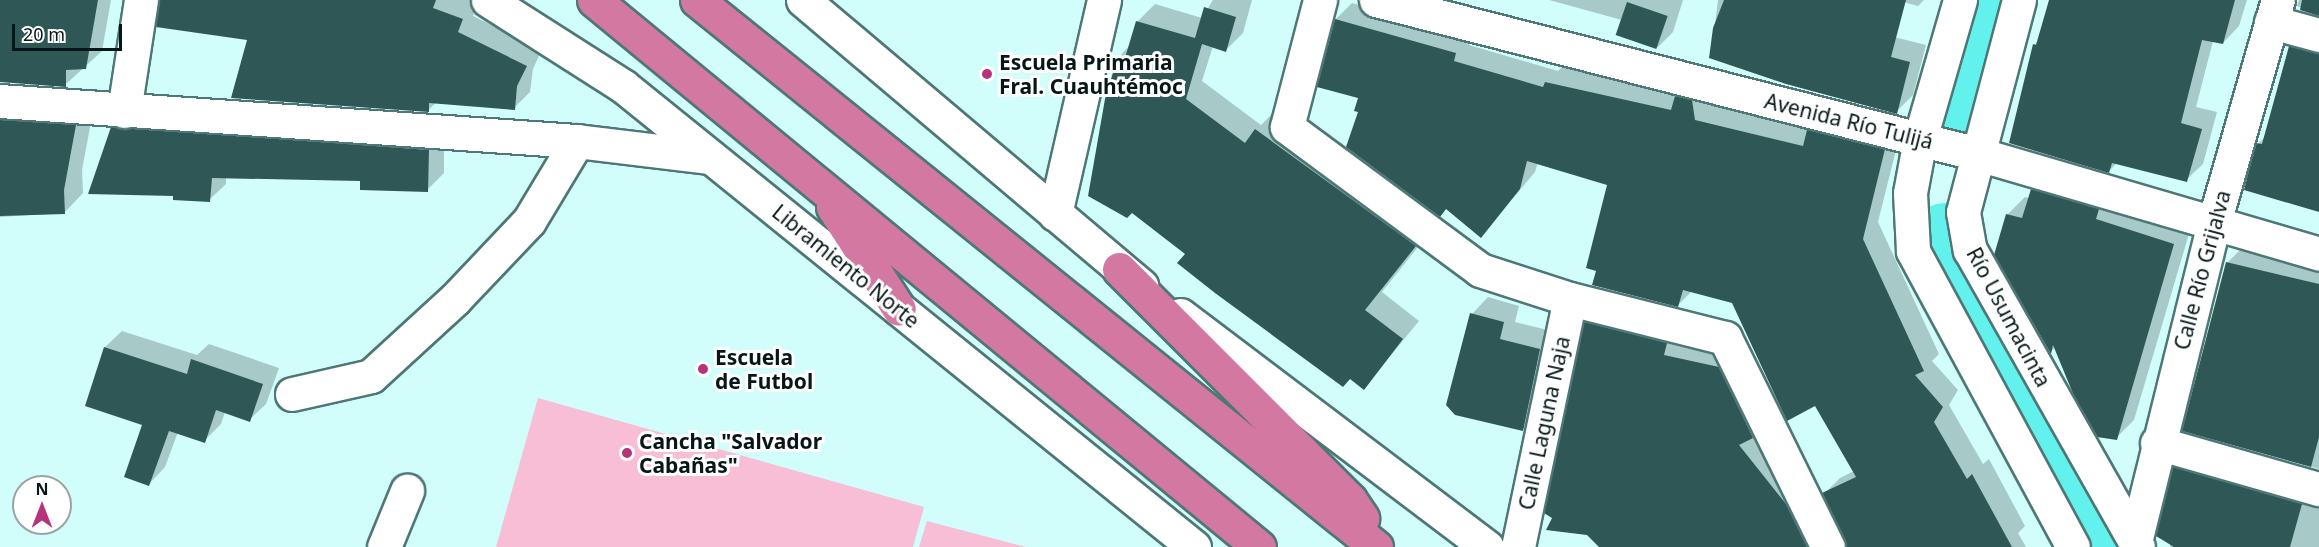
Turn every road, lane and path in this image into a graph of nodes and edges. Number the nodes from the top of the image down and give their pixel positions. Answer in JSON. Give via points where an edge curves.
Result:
{"nodes":[{"id":1,"x":141,"y":0,"type":"edge"},
{"id":2,"x":488,"y":0,"type":"edge"},
{"id":3,"x":594,"y":0,"type":"edge"},
{"id":4,"x":696,"y":0,"type":"edge"},
{"id":5,"x":803,"y":0,"type":"edge"},
{"id":6,"x":1104,"y":0,"type":"edge"},
{"id":7,"x":1320,"y":0,"type":"edge"},
{"id":8,"x":1376,"y":0,"type":"edge"},
{"id":9,"x":1960,"y":0,"type":"edge"},
{"id":10,"x":2019,"y":0,"type":"edge"},
{"id":11,"x":2275,"y":11,"type":"edge"},
{"id":12,"x":2319,"y":35,"type":"edge"},
{"id":13,"x":0,"y":101,"type":"edge"},
{"id":14,"x":124,"y":111,"type":"junction"},
{"id":15,"x":1920,"y":139,"type":"junction"},
{"id":16,"x":577,"y":141,"type":"junction"},
{"id":17,"x":1978,"y":154,"type":"junction"},
{"id":18,"x":710,"y":157,"type":"junction"},
{"id":19,"x":816,"y":180,"type":"junction"},
{"id":20,"x":1055,"y":214,"type":"junction"},
{"id":21,"x":2213,"y":226,"type":"junction"},
{"id":22,"x":2319,"y":254,"type":"edge"},
{"id":23,"x":1119,"y":269,"type":"junction"},
{"id":24,"x":1570,"y":298,"type":"junction"},
{"id":25,"x":899,"y":309,"type":"junction"},
{"id":26,"x":292,"y":394,"type":"dead end"},
{"id":27,"x":2157,"y":443,"type":"junction"},
{"id":28,"x":2319,"y":489,"type":"edge"},
{"id":29,"x":408,"y":491,"type":"dead end"},
{"id":30,"x":2136,"y":545,"type":"edge"},
{"id":31,"x":384,"y":547,"type":"edge"},
{"id":32,"x":1194,"y":547,"type":"edge"},
{"id":33,"x":1259,"y":547,"type":"edge"},
{"id":34,"x":1376,"y":547,"type":"edge"},
{"id":35,"x":1381,"y":547,"type":"edge"},
{"id":36,"x":1487,"y":547,"type":"edge"},
{"id":37,"x":1518,"y":547,"type":"edge"},
{"id":38,"x":1828,"y":547,"type":"edge"},
{"id":39,"x":2073,"y":547,"type":"edge"}],
"edges":[{"from":1,"to":14,"type":"street"},
{"from":2,"to":18,"type":"street","name":"Libramiento Norte","via":[[623,86]]},
{"from":3,"to":19,"type":"highway"},
{"from":4,"to":34,"type":"highway"},
{"from":5,"to":20,"type":"street"},
{"from":6,"to":20,"type":"street"},
{"from":7,"to":24,"type":"street","via":[[1287,127],[1480,270]]},
{"from":8,"to":15,"type":"street","name":"Avenida Río Tulijá"},
{"from":9,"to":15,"type":"street"},
{"from":10,"to":17,"type":"street","name":"Río Usumacinta"},
{"from":11,"to":12,"type":"street"},
{"from":11,"to":21,"type":"street","name":"Calle Río Grijalva"},
{"from":13,"to":14,"type":"street"},
{"from":14,"to":16,"type":"street"},
{"from":15,"to":17,"type":"street","name":"Avenida Río Tulijá"},
{"from":15,"to":39,"type":"street","via":[[1910,193],[1913,250]]},
{"from":16,"to":18,"type":"street"},
{"from":16,"to":26,"type":"street","via":[[529,221],[455,299],[371,376]]},
{"from":17,"to":21,"type":"street","name":"Avenida Río Tulijá"},
{"from":17,"to":30,"type":"street","name":"Río Usumacinta","via":[[1963,212],[1970,250]]},
{"from":18,"to":25,"type":"street","name":"Libramiento Norte"},
{"from":19,"to":25,"type":"highway"},
{"from":19,"to":33,"type":"highway"},
{"from":20,"to":23,"type":"street"},
{"from":21,"to":22,"type":"street","name":"Avenida Río Tulijá"},
{"from":21,"to":27,"type":"street","name":"Calle Río Grijalva"},
{"from":23,"to":35,"type":"highway","via":[[1350,500]]},
{"from":23,"to":36,"type":"street"},
{"from":24,"to":37,"type":"street","name":"Calle Laguna Naja"},
{"from":24,"to":38,"type":"street","via":[[1725,338]]},
{"from":25,"to":32,"type":"street","name":"Libramiento Norte"},
{"from":27,"to":28,"type":"street"},
{"from":27,"to":30,"type":"street","name":"Calle Río Grijalva"},
{"from":29,"to":31,"type":"street"}]}
